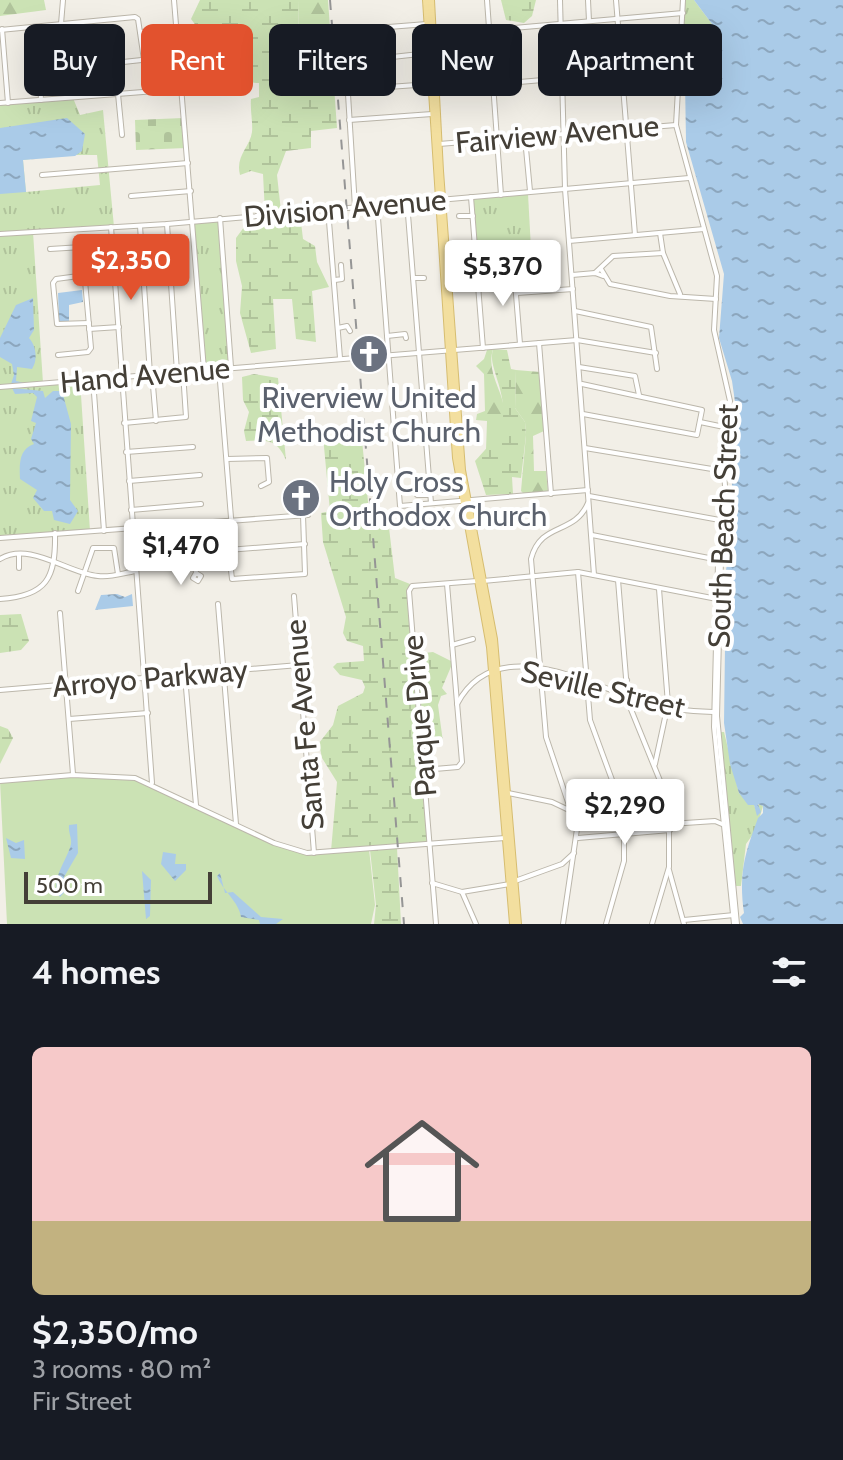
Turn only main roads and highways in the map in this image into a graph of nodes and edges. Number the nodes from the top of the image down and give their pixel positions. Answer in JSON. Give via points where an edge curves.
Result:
{"nodes":[{"id":1,"x":429,"y":0,"type":"edge"},
{"id":2,"x":427,"y":24,"type":"edge"},
{"id":3,"x":432,"y":24,"type":"edge"},
{"id":4,"x":433,"y":96,"type":"edge"},
{"id":5,"x":434,"y":96,"type":"edge"},
{"id":6,"x":432,"y":114,"type":"junction"},
{"id":7,"x":437,"y":120,"type":"junction"},
{"id":8,"x":439,"y":200,"type":"junction"},
{"id":9,"x":450,"y":350,"type":"junction"},
{"id":10,"x":452,"y":408,"type":"junction"},
{"id":11,"x":459,"y":426,"type":"junction"},
{"id":12,"x":463,"y":501,"type":"junction"},
{"id":13,"x":502,"y":750,"type":"junction"},
{"id":14,"x":509,"y":837,"type":"junction"},
{"id":15,"x":516,"y":924,"type":"edge"}],
"edges":[{"from":1,"to":2,"type":"main road"},
{"from":1,"to":3,"type":"main road"},
{"from":4,"to":6,"type":"main road"},
{"from":5,"to":7,"type":"main road"},
{"from":6,"to":7,"type":"main road"},
{"from":6,"to":8,"type":"main road"},
{"from":7,"to":8,"type":"main road"},
{"from":8,"to":9,"type":"main road"},
{"from":9,"to":10,"type":"main road"},
{"from":9,"to":11,"type":"main road"},
{"from":10,"to":11,"type":"main road"},
{"from":10,"to":12,"type":"main road"},
{"from":11,"to":12,"type":"main road"},
{"from":12,"to":13,"type":"main road","via":[[495,670]]},
{"from":13,"to":14,"type":"main road"},
{"from":13,"to":14,"type":"main road"},
{"from":14,"to":15,"type":"main road"}]}
